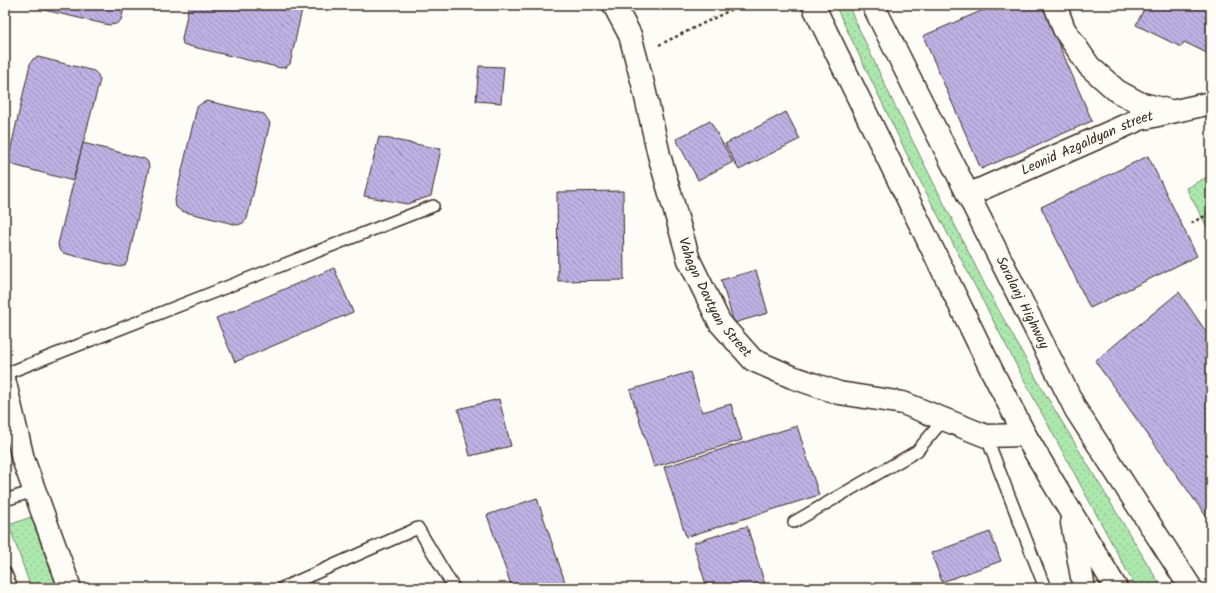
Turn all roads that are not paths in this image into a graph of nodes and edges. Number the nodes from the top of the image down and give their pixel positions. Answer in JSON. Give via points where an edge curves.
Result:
{"nodes":[{"id":1,"x":614,"y":5,"type":"edge"},
{"id":2,"x":813,"y":5,"type":"edge"},
{"id":3,"x":873,"y":5,"type":"edge"},
{"id":4,"x":1055,"y":5,"type":"edge"},
{"id":5,"x":1211,"y":103,"type":"edge"},
{"id":6,"x":1170,"y":112,"type":"junction"},
{"id":7,"x":968,"y":195,"type":"junction"},
{"id":8,"x":432,"y":206,"type":"dead end"},
{"id":9,"x":5,"y":374,"type":"edge"},
{"id":10,"x":5,"y":383,"type":"edge"},
{"id":11,"x":944,"y":419,"type":"junction"},
{"id":12,"x":1025,"y":435,"type":"junction"},
{"id":13,"x":986,"y":436,"type":"junction"},
{"id":14,"x":34,"y":491,"type":"junction"},
{"id":15,"x":5,"y":500,"type":"edge"},
{"id":16,"x":1070,"y":508,"type":"junction"},
{"id":17,"x":794,"y":522,"type":"dead end"},
{"id":18,"x":5,"y":572,"type":"edge"},
{"id":19,"x":12,"y":588,"type":"edge"},
{"id":20,"x":70,"y":588,"type":"edge"},
{"id":21,"x":282,"y":588,"type":"edge"},
{"id":22,"x":454,"y":588,"type":"edge"},
{"id":23,"x":1045,"y":588,"type":"edge"},
{"id":24,"x":1084,"y":588,"type":"edge"},
{"id":25,"x":1116,"y":588,"type":"edge"},
{"id":26,"x":1191,"y":588,"type":"edge"}],
"edges":[{"from":1,"to":11,"type":"street","name":"Vahagn Davtyan Street","via":[[630,35],[688,260],[720,322],[753,360],[792,377],[839,393],[903,403]]},
{"from":2,"to":12,"type":"street"},
{"from":3,"to":7,"type":"street","name":"Saralanj Highway"},
{"from":4,"to":6,"type":"street","via":[[1064,29],[1089,66],[1117,90],[1139,103]]},
{"from":5,"to":6,"type":"street","name":"Leonid Azgaldyan street"},
{"from":6,"to":7,"type":"street","name":"Leonid Azgaldyan street","via":[[1140,119]]},
{"from":7,"to":26,"type":"street","name":"Saralanj Highway","via":[[1076,410]]},
{"from":8,"to":9,"type":"lane"},
{"from":10,"to":14,"type":"street","via":[[23,458]]},
{"from":11,"to":13,"type":"street","name":"Vahagn Davtyan Street"},
{"from":11,"to":17,"type":"lane","via":[[917,451]]},
{"from":12,"to":13,"type":"street","name":"Vahagn Davtyan Street"},
{"from":12,"to":16,"type":"street"},
{"from":13,"to":23,"type":"lane"},
{"from":14,"to":15,"type":"lane"},
{"from":14,"to":20,"type":"street"},
{"from":16,"to":24,"type":"street"},
{"from":16,"to":25,"type":"street"},
{"from":18,"to":19,"type":"lane"},
{"from":21,"to":22,"type":"lane","via":[[418,528]]}]}
